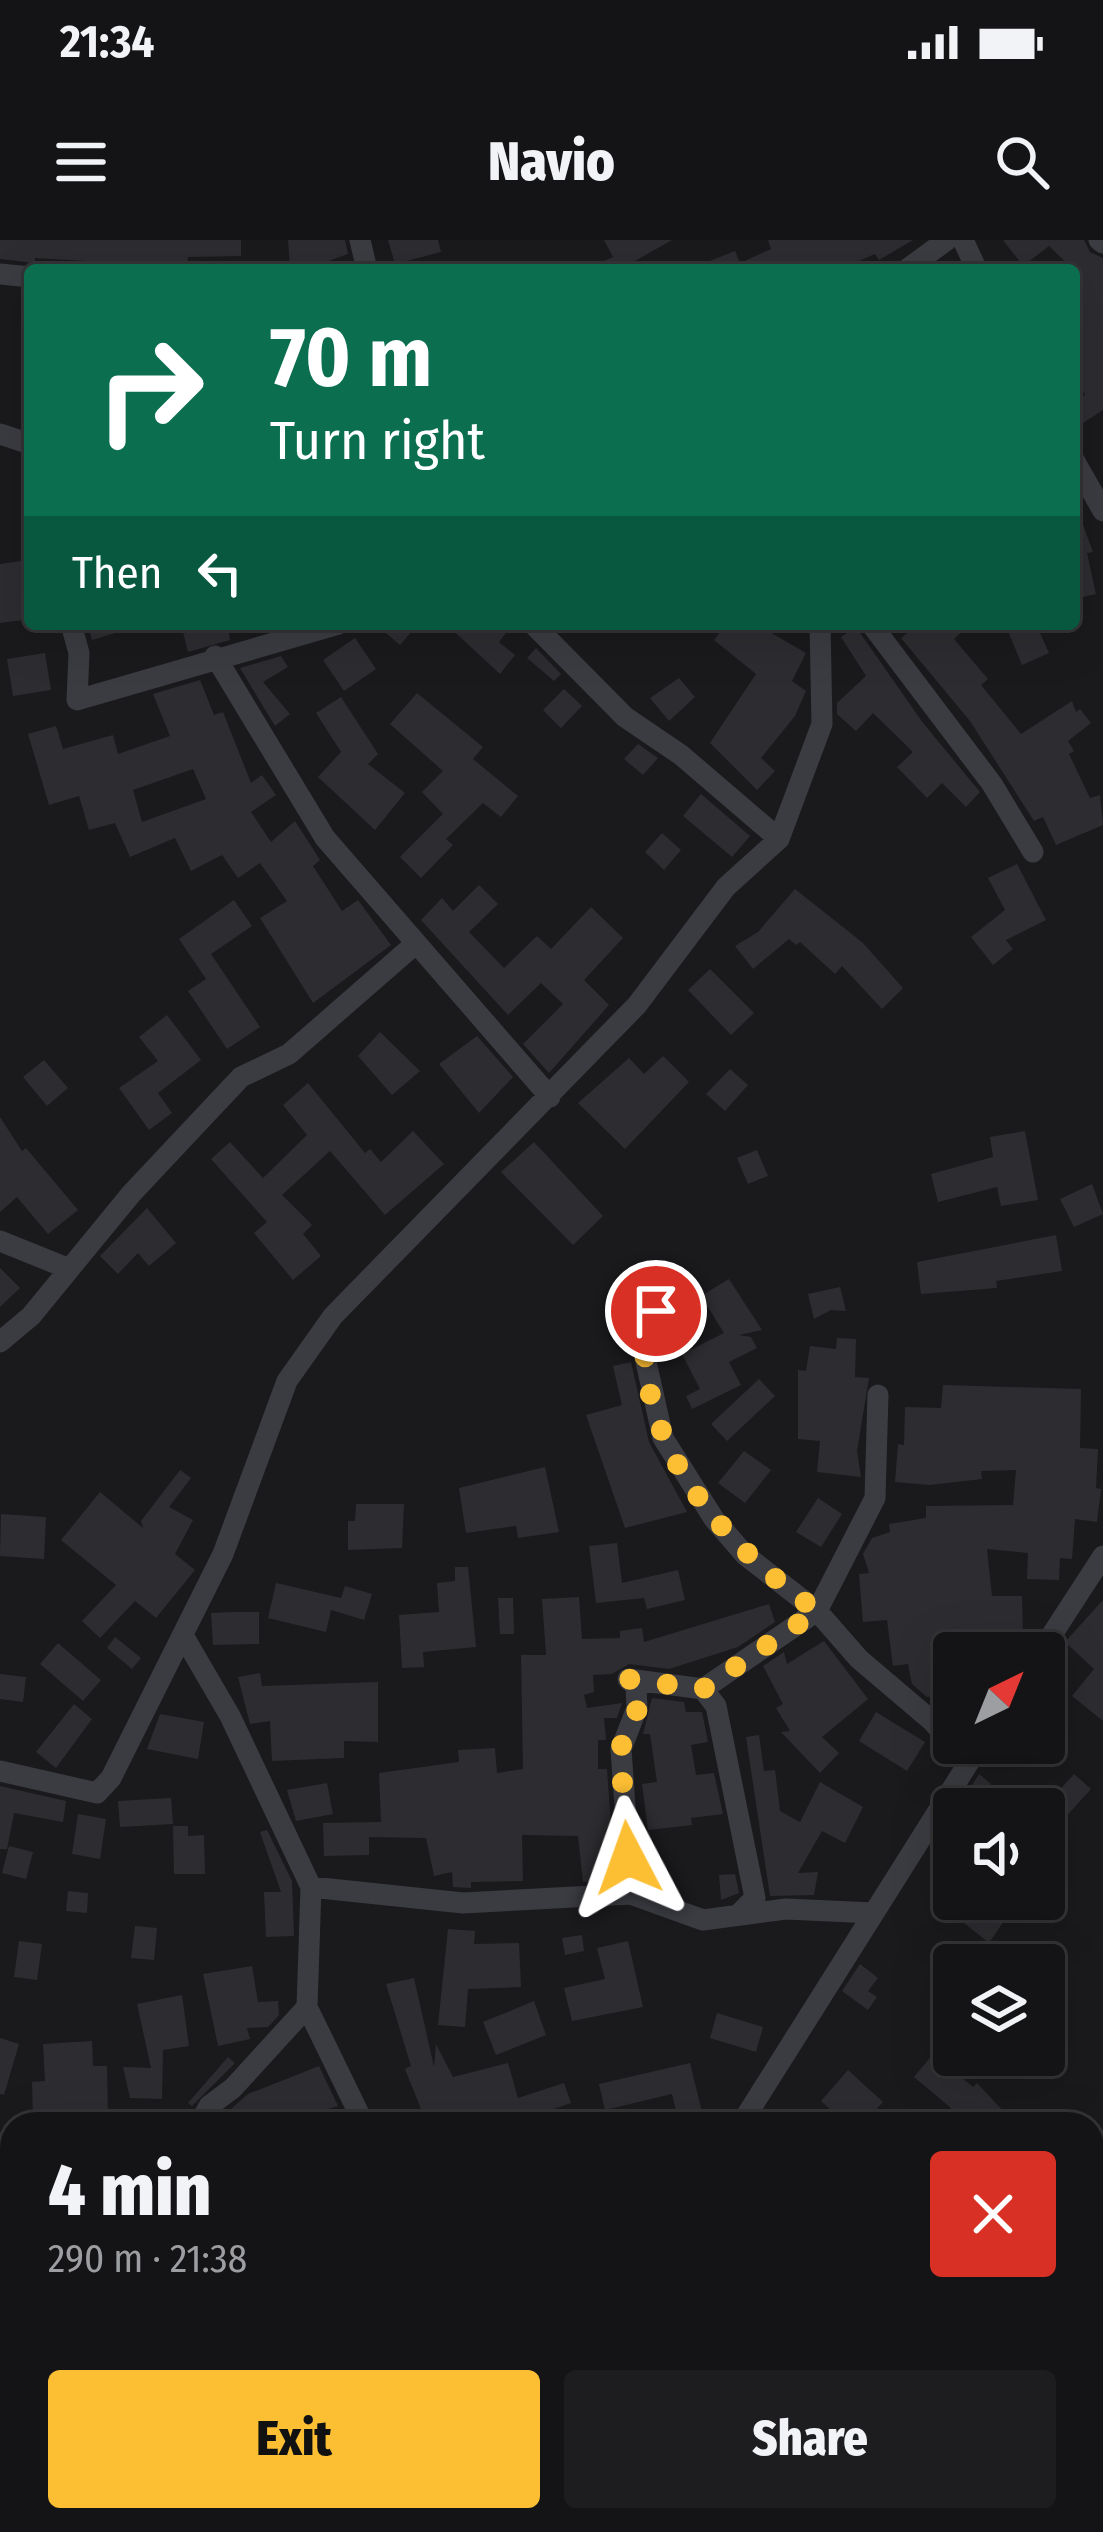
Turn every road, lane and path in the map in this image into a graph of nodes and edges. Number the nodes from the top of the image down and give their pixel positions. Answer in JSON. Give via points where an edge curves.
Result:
{"nodes":[{"id":1,"x":946,"y":240,"type":"edge"},
{"id":2,"x":914,"y":264,"type":"edge"},
{"id":3,"x":1080,"y":471,"type":"edge"},
{"id":4,"x":1103,"y":511,"type":"edge"},
{"id":5,"x":73,"y":630,"type":"edge"},
{"id":6,"x":316,"y":630,"type":"edge"},
{"id":7,"x":539,"y":630,"type":"edge"},
{"id":8,"x":820,"y":630,"type":"edge"},
{"id":9,"x":876,"y":630,"type":"edge"},
{"id":10,"x":215,"y":656,"type":"junction"},
{"id":11,"x":779,"y":839,"type":"junction"},
{"id":12,"x":1033,"y":852,"type":"dead end"},
{"id":13,"x":414,"y":945,"type":"junction"},
{"id":14,"x":550,"y":1097,"type":"junction"},
{"id":15,"x":0,"y":1240,"type":"edge"},
{"id":16,"x":67,"y":1268,"type":"junction"},
{"id":17,"x":656,"y":1311,"type":"dead end"},
{"id":18,"x":0,"y":1342,"type":"edge"},
{"id":19,"x":878,"y":1395,"type":"dead end"},
{"id":20,"x":1103,"y":1556,"type":"edge"},
{"id":21,"x":817,"y":1611,"type":"junction"},
{"id":22,"x":1054,"y":1632,"type":"edge"},
{"id":23,"x":184,"y":1637,"type":"junction"},
{"id":24,"x":703,"y":1689,"type":"junction"},
{"id":25,"x":933,"y":1722,"type":"edge"},
{"id":26,"x":967,"y":1764,"type":"edge"},
{"id":27,"x":0,"y":1771,"type":"edge"},
{"id":28,"x":311,"y":1887,"type":"junction"},
{"id":29,"x":631,"y":1894,"type":"junction"},
{"id":30,"x":740,"y":1913,"type":"junction"},
{"id":31,"x":873,"y":1913,"type":"junction"},
{"id":32,"x":307,"y":2007,"type":"junction"},
{"id":33,"x":205,"y":2112,"type":"edge"},
{"id":34,"x":358,"y":2112,"type":"edge"},
{"id":35,"x":749,"y":2112,"type":"edge"}],
"edges":[{"from":1,"to":2,"type":"street"},
{"from":3,"to":4,"type":"street"},
{"from":5,"to":10,"type":"street","via":[[77,700]]},
{"from":6,"to":10,"type":"street"},
{"from":7,"to":11,"type":"street","via":[[625,717]]},
{"from":8,"to":11,"type":"street","via":[[823,724]]},
{"from":9,"to":12,"type":"street"},
{"from":10,"to":13,"type":"street","via":[[325,838]]},
{"from":11,"to":14,"type":"street","via":[[726,887],[637,1005]]},
{"from":13,"to":14,"type":"street"},
{"from":13,"to":16,"type":"street","via":[[289,1054],[241,1077]]},
{"from":14,"to":23,"type":"street","via":[[347,1300],[287,1381]]},
{"from":15,"to":16,"type":"street"},
{"from":16,"to":18,"type":"street"},
{"from":17,"to":21,"type":"street","via":[[644,1353],[663,1438],[745,1555]]},
{"from":19,"to":21,"type":"street","via":[[874,1498]]},
{"from":20,"to":22,"type":"street"},
{"from":21,"to":24,"type":"street"},
{"from":21,"to":25,"type":"street"},
{"from":23,"to":27,"type":"street","via":[[97,1793]]},
{"from":23,"to":28,"type":"street"},
{"from":24,"to":29,"type":"street","via":[[628,1679],[638,1708],[620,1749]]},
{"from":24,"to":30,"type":"street","via":[[716,1706],[755,1898]]},
{"from":26,"to":31,"type":"street"},
{"from":28,"to":29,"type":"street","via":[[463,1903]]},
{"from":28,"to":32,"type":"street"},
{"from":29,"to":30,"type":"street","via":[[703,1920]]},
{"from":30,"to":31,"type":"street"},
{"from":31,"to":35,"type":"street"},
{"from":32,"to":33,"type":"street"},
{"from":32,"to":34,"type":"street"}]}
